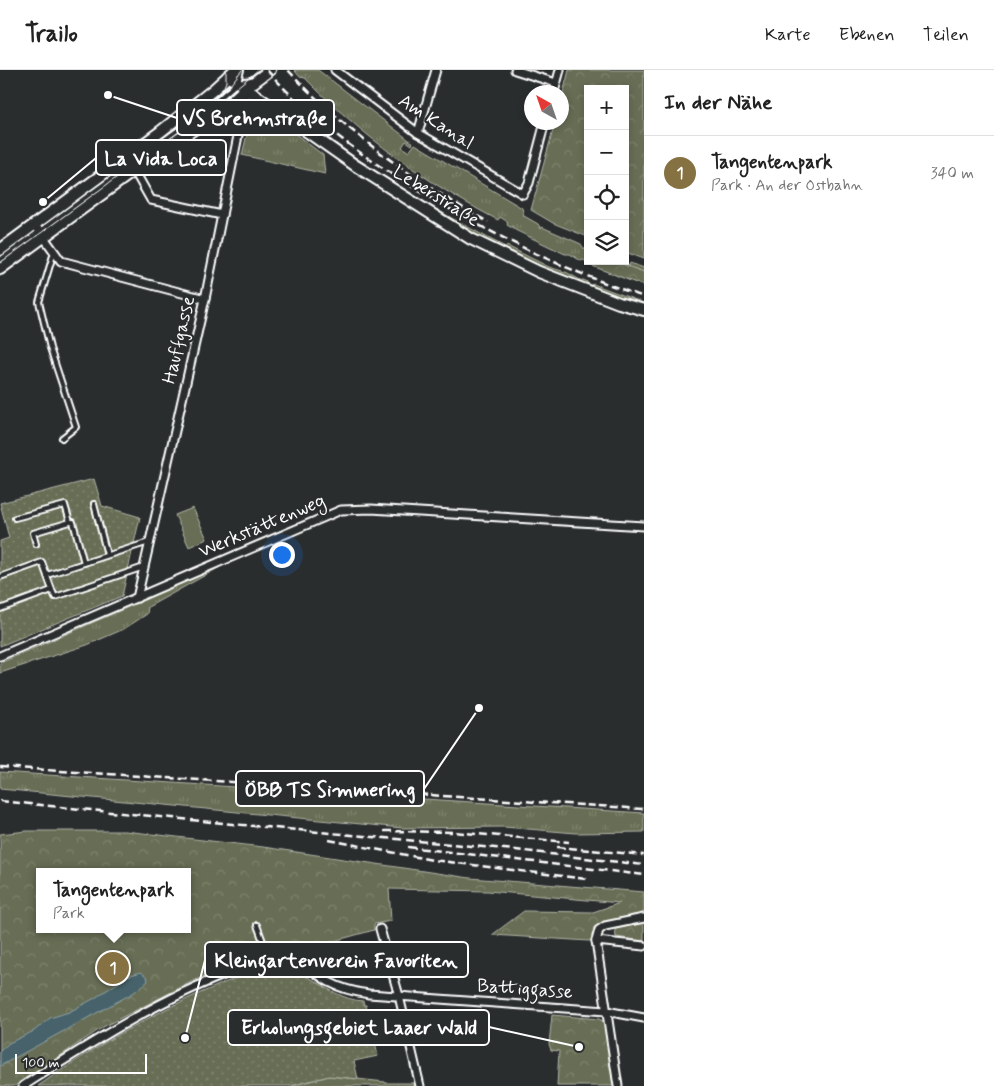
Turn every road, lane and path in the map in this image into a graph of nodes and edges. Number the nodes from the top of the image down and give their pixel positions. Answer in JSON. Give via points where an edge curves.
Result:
{"nodes":[{"id":1,"x":241,"y":70,"type":"edge"},
{"id":2,"x":270,"y":70,"type":"edge"},
{"id":3,"x":335,"y":70,"type":"edge"},
{"id":4,"x":436,"y":70,"type":"edge"},
{"id":5,"x":515,"y":70,"type":"edge"},
{"id":6,"x":560,"y":70,"type":"edge"},
{"id":7,"x":232,"y":73,"type":"edge"},
{"id":8,"x":556,"y":83,"type":"joint"},
{"id":9,"x":244,"y":87,"type":"junction"},
{"id":10,"x":163,"y":130,"type":"junction"},
{"id":11,"x":544,"y":130,"type":"edge"},
{"id":12,"x":418,"y":133,"type":"junction"},
{"id":13,"x":150,"y":149,"type":"junction"},
{"id":14,"x":134,"y":170,"type":"junction"},
{"id":15,"x":222,"y":215,"type":"junction"},
{"id":16,"x":39,"y":231,"type":"junction"},
{"id":17,"x":0,"y":250,"type":"edge"},
{"id":18,"x":54,"y":252,"type":"junction"},
{"id":19,"x":0,"y":260,"type":"edge"},
{"id":20,"x":0,"y":269,"type":"edge"},
{"id":21,"x":205,"y":299,"type":"junction"},
{"id":22,"x":644,"y":310,"type":"edge"},
{"id":23,"x":62,"y":438,"type":"dead end"},
{"id":24,"x":94,"y":504,"type":"dead end"},
{"id":25,"x":15,"y":518,"type":"dead end"},
{"id":26,"x":70,"y":522,"type":"junction"},
{"id":27,"x":644,"y":526,"type":"edge"},
{"id":28,"x":150,"y":542,"type":"junction"},
{"id":29,"x":36,"y":544,"type":"dead end"},
{"id":30,"x":107,"y":555,"type":"junction"},
{"id":31,"x":84,"y":563,"type":"junction"},
{"id":32,"x":144,"y":567,"type":"junction"},
{"id":33,"x":47,"y":575,"type":"junction"},
{"id":34,"x":0,"y":577,"type":"edge"},
{"id":35,"x":52,"y":590,"type":"junction"},
{"id":36,"x":137,"y":598,"type":"junction"},
{"id":37,"x":0,"y":609,"type":"edge"},
{"id":38,"x":0,"y":656,"type":"edge"},
{"id":39,"x":644,"y":918,"type":"edge"},
{"id":40,"x":257,"y":925,"type":"dead end"},
{"id":41,"x":380,"y":929,"type":"dead end"},
{"id":42,"x":596,"y":941,"type":"junction"},
{"id":43,"x":644,"y":946,"type":"edge"},
{"id":44,"x":269,"y":959,"type":"junction"},
{"id":45,"x":400,"y":996,"type":"junction"},
{"id":46,"x":606,"y":1011,"type":"junction"},
{"id":47,"x":644,"y":1018,"type":"edge"},
{"id":48,"x":23,"y":1086,"type":"edge"},
{"id":49,"x":420,"y":1086,"type":"edge"},
{"id":50,"x":618,"y":1086,"type":"edge"}],
"edges":[{"from":1,"to":9,"type":"lane"},
{"from":2,"to":9,"type":"main road"},
{"from":3,"to":12,"type":"street","name":"Am Kanal"},
{"from":4,"to":12,"type":"street"},
{"from":5,"to":8,"type":"street"},
{"from":6,"to":8,"type":"street"},
{"from":7,"to":9,"type":"main road","name":"Leberstraße"},
{"from":7,"to":10,"type":"main road"},
{"from":9,"to":13,"type":"lane"},
{"from":9,"to":14,"type":"main road","via":[[216,116]]},
{"from":9,"to":15,"type":"street","name":"Hauffgasse","via":[[242,116]]},
{"from":9,"to":22,"type":"main road","name":"Leberstraße","via":[[356,166],[471,239],[539,272]]},
{"from":10,"to":13,"type":"lane"},
{"from":10,"to":16,"type":"main road"},
{"from":11,"to":12,"type":"street","name":"Am Kanal","via":[[523,194]]},
{"from":13,"to":16,"type":"lane"},
{"from":14,"to":15,"type":"street","via":[[151,200]]},
{"from":14,"to":16,"type":"main road"},
{"from":15,"to":21,"type":"street","name":"Hauffgasse"},
{"from":16,"to":17,"type":"main road"},
{"from":16,"to":18,"type":"street"},
{"from":16,"to":19,"type":"lane"},
{"from":16,"to":20,"type":"main road"},
{"from":18,"to":21,"type":"street","via":[[61,261]]},
{"from":18,"to":23,"type":"lane","via":[[39,302],[50,348],[76,427]]},
{"from":21,"to":28,"type":"street","name":"Hauffgasse"},
{"from":24,"to":30,"type":"lane"},
{"from":25,"to":26,"type":"lane","via":[[65,505]]},
{"from":26,"to":29,"type":"lane","via":[[33,533]]},
{"from":26,"to":31,"type":"lane","via":[[73,522]]},
{"from":27,"to":36,"type":"street","name":"Werkstättenweg","via":[[356,508],[341,510]]},
{"from":28,"to":30,"type":"lane"},
{"from":28,"to":32,"type":"street","name":"Hauffgasse"},
{"from":30,"to":31,"type":"lane"},
{"from":31,"to":33,"type":"lane"},
{"from":32,"to":35,"type":"lane","via":[[55,597]]},
{"from":32,"to":36,"type":"street","name":"Hauffgasse"},
{"from":33,"to":34,"type":"lane","via":[[42,562]]},
{"from":33,"to":35,"type":"lane"},
{"from":35,"to":37,"type":"lane"},
{"from":36,"to":38,"type":"street","name":"Werkstättenweg"},
{"from":39,"to":42,"type":"street","via":[[605,926],[599,930]]},
{"from":40,"to":44,"type":"lane"},
{"from":41,"to":45,"type":"street"},
{"from":42,"to":43,"type":"street"},
{"from":42,"to":46,"type":"street"},
{"from":44,"to":45,"type":"street","name":"Battiggasse","via":[[292,960],[339,987],[369,994]]},
{"from":44,"to":48,"type":"street","via":[[219,976],[162,1003]]},
{"from":45,"to":46,"type":"street","name":"Battiggasse"},
{"from":45,"to":49,"type":"street"},
{"from":46,"to":47,"type":"street","name":"Battiggasse"},
{"from":46,"to":50,"type":"street"}]}
